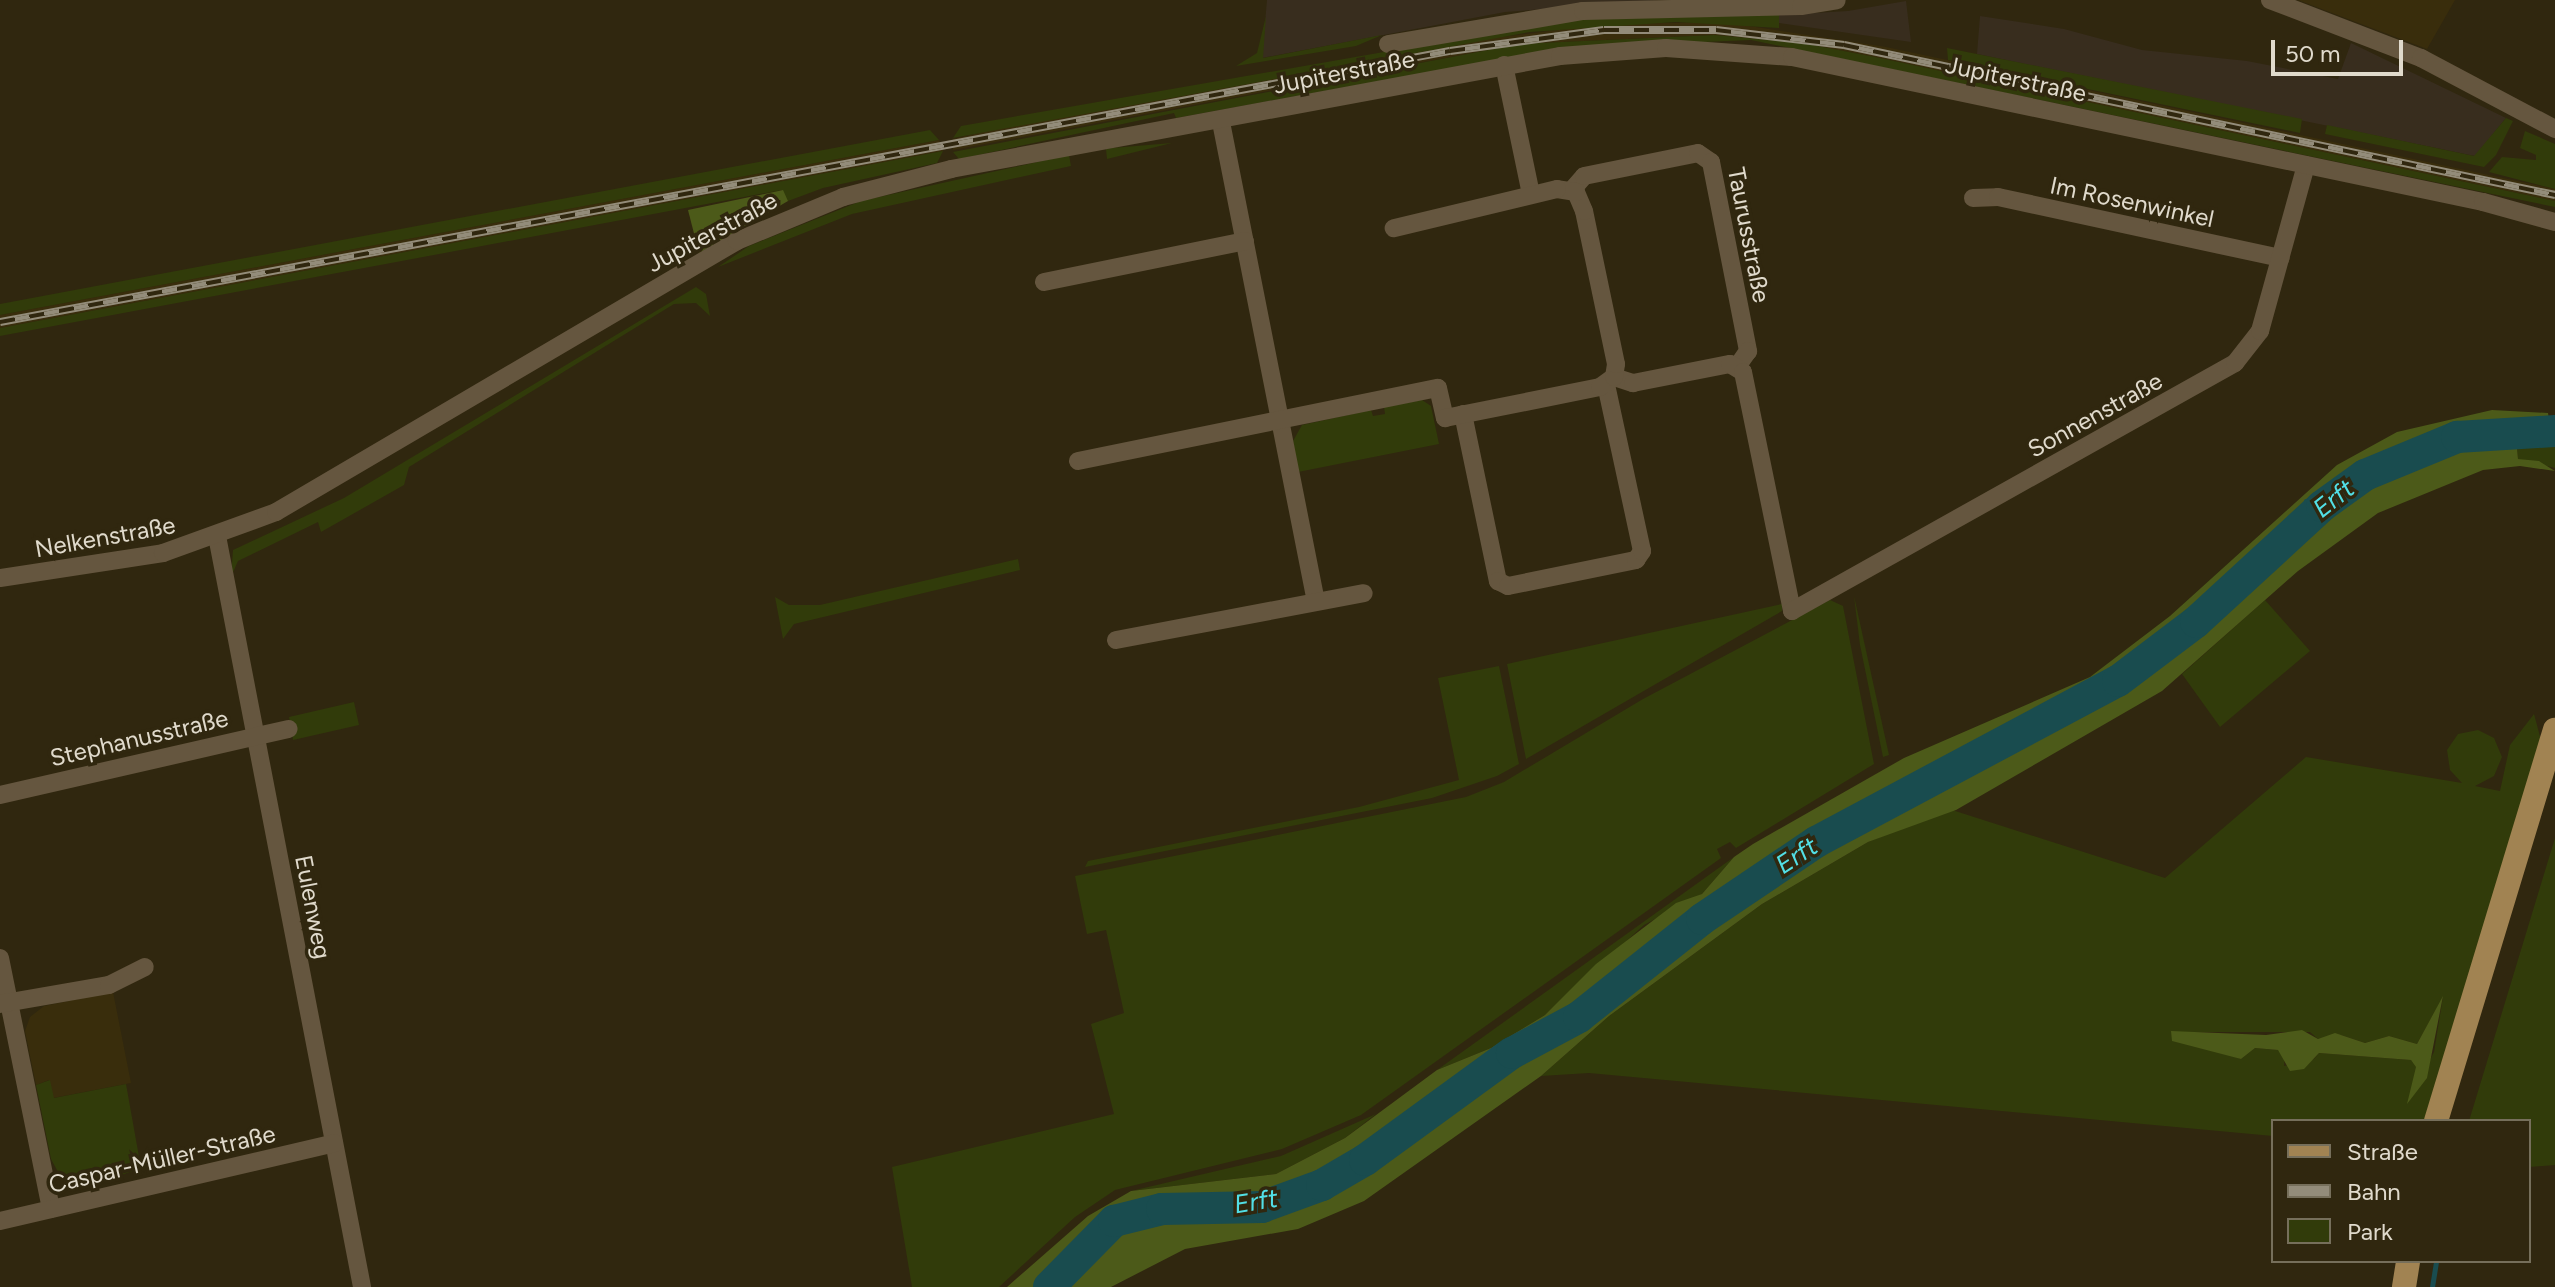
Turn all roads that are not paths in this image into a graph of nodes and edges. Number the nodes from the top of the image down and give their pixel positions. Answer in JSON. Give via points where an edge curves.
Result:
{"nodes":[{"id":1,"x":1837,"y":0,"type":"edge"},
{"id":2,"x":2270,"y":0,"type":"edge"},
{"id":3,"x":1388,"y":44,"type":"dead end"},
{"id":4,"x":1504,"y":65,"type":"junction"},
{"id":5,"x":1221,"y":122,"type":"junction"},
{"id":6,"x":2555,"y":129,"type":"edge"},
{"id":7,"x":2306,"y":165,"type":"junction"},
{"id":8,"x":1572,"y":190,"type":"junction"},
{"id":9,"x":1531,"y":194,"type":"junction"},
{"id":10,"x":1973,"y":198,"type":"dead end"},
{"id":11,"x":2555,"y":222,"type":"edge"},
{"id":12,"x":1394,"y":228,"type":"dead end"},
{"id":13,"x":1245,"y":241,"type":"junction"},
{"id":14,"x":2281,"y":258,"type":"junction"},
{"id":15,"x":1044,"y":282,"type":"dead end"},
{"id":16,"x":1737,"y":367,"type":"junction"},
{"id":17,"x":1610,"y":381,"type":"junction"},
{"id":18,"x":1463,"y":414,"type":"junction"},
{"id":19,"x":1281,"y":420,"type":"junction"},
{"id":20,"x":1078,"y":461,"type":"dead end"},
{"id":21,"x":217,"y":536,"type":"junction"},
{"id":22,"x":0,"y":578,"type":"edge"},
{"id":23,"x":1364,"y":593,"type":"dead end"},
{"id":24,"x":1316,"y":600,"type":"junction"},
{"id":25,"x":1792,"y":611,"type":"joint"},
{"id":26,"x":1116,"y":640,"type":"dead end"},
{"id":27,"x":289,"y":729,"type":"dead end"},
{"id":28,"x":2555,"y":730,"type":"edge"},
{"id":29,"x":253,"y":737,"type":"junction"},
{"id":30,"x":0,"y":795,"type":"edge"},
{"id":31,"x":0,"y":958,"type":"edge"},
{"id":32,"x":145,"y":967,"type":"dead end"},
{"id":33,"x":4,"y":1004,"type":"edge"},
{"id":34,"x":2437,"y":1119,"type":"edge"},
{"id":35,"x":334,"y":1143,"type":"junction"},
{"id":36,"x":51,"y":1209,"type":"junction"},
{"id":37,"x":0,"y":1221,"type":"edge"},
{"id":38,"x":2408,"y":1263,"type":"edge"},
{"id":39,"x":362,"y":1287,"type":"edge"},
{"id":40,"x":2404,"y":1287,"type":"edge"}],
"edges":[{"from":1,"to":3,"type":"street","via":[[1801,6],[1583,11]]},
{"from":2,"to":6,"type":"street","via":[[2421,58]]},
{"from":4,"to":5,"type":"street","name":"Jupiterstraße"},
{"from":4,"to":7,"type":"street","name":"Jupiterstraße","via":[[1645,48],[1770,54]]},
{"from":4,"to":9,"type":"street"},
{"from":5,"to":13,"type":"street"},
{"from":5,"to":21,"type":"street","name":"Jupiterstraße","via":[[951,169],[787,218],[704,260],[335,482]]},
{"from":7,"to":11,"type":"street","name":"Jupiterstraße"},
{"from":7,"to":14,"type":"street","name":"Sonnenstraße"},
{"from":8,"to":9,"type":"street","name":"Taurusstraße"},
{"from":8,"to":16,"type":"street","name":"Taurusstraße","via":[[1584,176],[1698,153],[1711,162],[1748,351]]},
{"from":8,"to":17,"type":"street","via":[[1584,211],[1616,364]]},
{"from":9,"to":12,"type":"street","name":"Taurusstraße"},
{"from":10,"to":14,"type":"street","name":"Im Rosenwinkel","via":[[1998,197]]},
{"from":13,"to":15,"type":"street"},
{"from":13,"to":19,"type":"street"},
{"from":14,"to":25,"type":"street","name":"Sonnenstraße","via":[[2260,331],[2235,363]]},
{"from":16,"to":17,"type":"street","via":[[1730,364],[1633,383]]},
{"from":16,"to":25,"type":"street","name":"Taurusstraße","via":[[1743,372]]},
{"from":17,"to":18,"type":"street"},
{"from":17,"to":18,"type":"street","via":[[1642,551],[1636,560],[1508,586],[1498,581]]},
{"from":18,"to":19,"type":"street","via":[[1445,418],[1438,388]]},
{"from":19,"to":20,"type":"street"},
{"from":19,"to":24,"type":"street"},
{"from":21,"to":22,"type":"street","name":"Nelkenstraße","via":[[113,564]]},
{"from":21,"to":29,"type":"street","name":"Eulenweg"},
{"from":23,"to":24,"type":"street"},
{"from":24,"to":26,"type":"street"},
{"from":27,"to":29,"type":"street","name":"Stephanusstraße"},
{"from":28,"to":34,"type":"main road"},
{"from":29,"to":30,"type":"street","name":"Stephanusstraße"},
{"from":29,"to":35,"type":"street","name":"Eulenweg"},
{"from":31,"to":33,"type":"street"},
{"from":32,"to":33,"type":"street","via":[[109,985]]},
{"from":33,"to":36,"type":"street"},
{"from":35,"to":36,"type":"street","name":"Caspar-Müller-Straße"},
{"from":35,"to":39,"type":"street","name":"Eulenweg"},
{"from":36,"to":37,"type":"street","name":"Caspar-Müller-Straße"},
{"from":38,"to":40,"type":"main road"}]}
